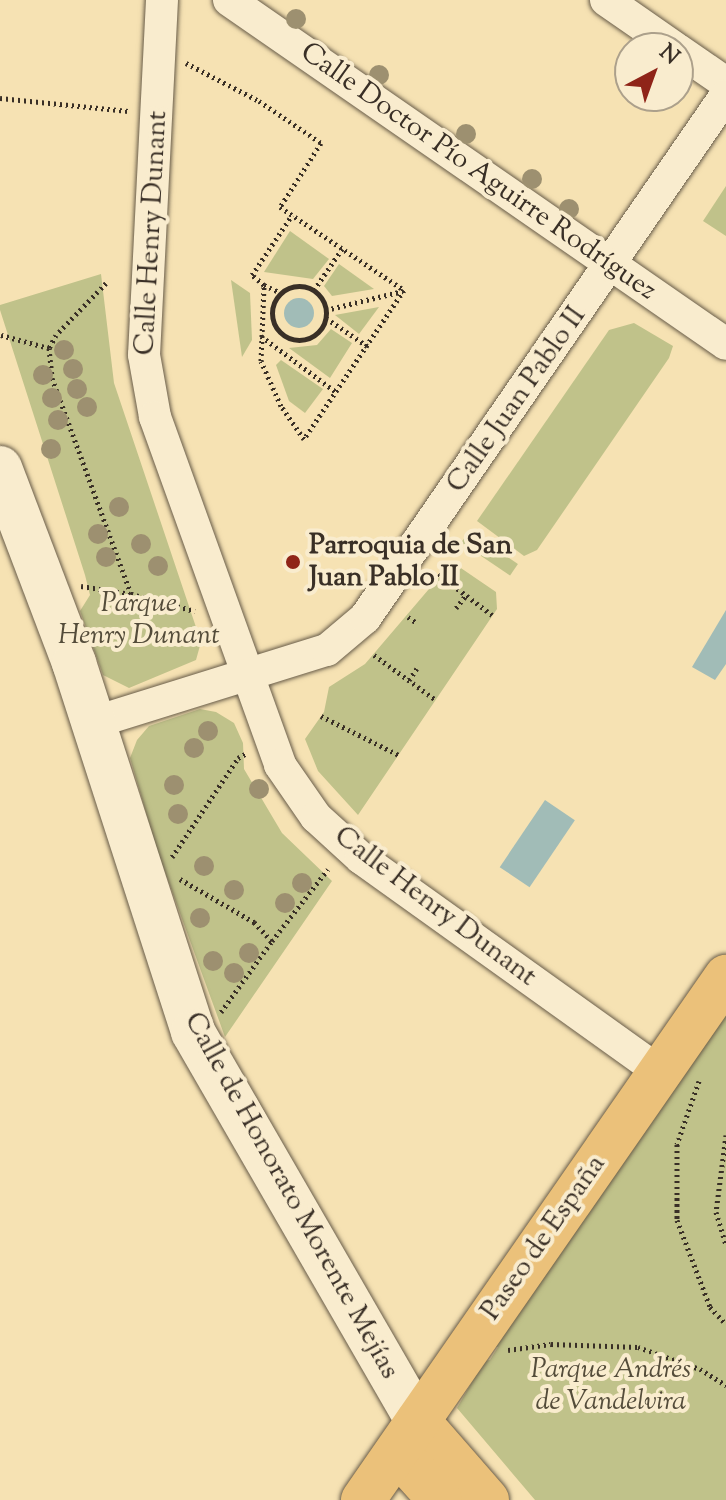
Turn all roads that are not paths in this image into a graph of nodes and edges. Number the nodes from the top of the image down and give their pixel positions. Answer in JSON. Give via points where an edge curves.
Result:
{"nodes":[{"id":1,"x":162,"y":0,"type":"edge"},
{"id":2,"x":229,"y":0,"type":"edge"},
{"id":3,"x":606,"y":0,"type":"edge"},
{"id":4,"x":652,"y":32,"type":"edge"},
{"id":5,"x":694,"y":61,"type":"edge"},
{"id":6,"x":726,"y":83,"type":"edge"},
{"id":7,"x":726,"y":95,"type":"edge"},
{"id":8,"x":612,"y":264,"type":"junction"},
{"id":9,"x":726,"y":344,"type":"edge"},
{"id":10,"x":0,"y":468,"type":"edge"},
{"id":11,"x":246,"y":672,"type":"junction"},
{"id":12,"x":92,"y":723,"type":"junction"},
{"id":13,"x":726,"y":977,"type":"edge"},
{"id":14,"x":661,"y":1073,"type":"junction"},
{"id":15,"x":407,"y":1436,"type":"junction"},
{"id":16,"x":363,"y":1500,"type":"edge"},
{"id":17,"x":440,"y":1500,"type":"edge"},
{"id":18,"x":487,"y":1500,"type":"edge"}],
"edges":[{"from":1,"to":11,"type":"street","name":"Calle Henry Dunant","via":[[144,355],[155,417]]},
{"from":2,"to":8,"type":"street","name":"Calle Doctor Pío Aguirre Rodríguez"},
{"from":3,"to":4,"type":"street"},
{"from":5,"to":6,"type":"street"},
{"from":7,"to":8,"type":"street","name":"Calle Juan Pablo II"},
{"from":8,"to":9,"type":"street","name":"Calle Doctor Pío Aguirre Rodríguez"},
{"from":8,"to":11,"type":"street","name":"Calle Juan Pablo II","via":[[365,618],[327,650]]},
{"from":10,"to":12,"type":"street","name":"Calle de Honorato Morente Mejías"},
{"from":11,"to":12,"type":"street","name":"Calle Juan Pablo II"},
{"from":11,"to":14,"type":"street","name":"Calle Henry Dunant","via":[[280,765],[316,817],[361,858]]},
{"from":12,"to":15,"type":"street","name":"Calle de Honorato Morente Mejías","via":[[193,1032]]},
{"from":13,"to":14,"type":"main road","name":"Paseo de España"},
{"from":14,"to":15,"type":"main road","name":"Paseo de España"},
{"from":15,"to":16,"type":"main road","name":"Paseo de España"},
{"from":15,"to":17,"type":"main road"},
{"from":15,"to":18,"type":"main road"}]}
